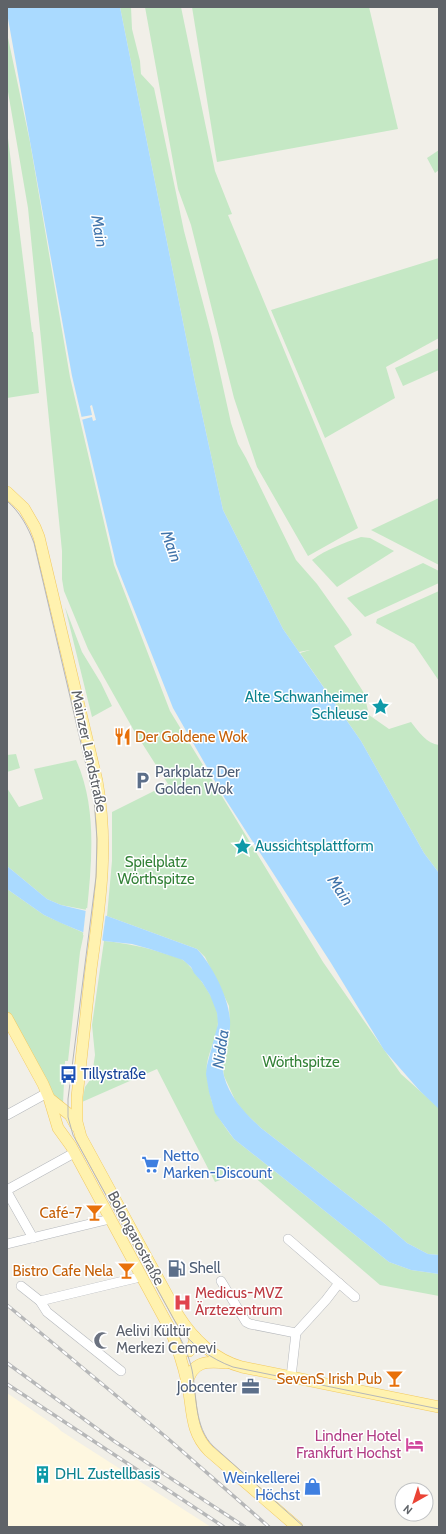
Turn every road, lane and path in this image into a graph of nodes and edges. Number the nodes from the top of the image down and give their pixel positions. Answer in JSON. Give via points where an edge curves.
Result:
{"nodes":[{"id":1,"x":7,"y":492,"type":"edge"},
{"id":2,"x":7,"y":1018,"type":"edge"},
{"id":3,"x":48,"y":1096,"type":"junction"},
{"id":4,"x":77,"y":1097,"type":"junction"},
{"id":5,"x":62,"y":1113,"type":"junction"},
{"id":6,"x":7,"y":1115,"type":"edge"},
{"id":7,"x":81,"y":1137,"type":"junction"},
{"id":8,"x":72,"y":1149,"type":"junction"},
{"id":9,"x":7,"y":1191,"type":"edge"},
{"id":10,"x":110,"y":1219,"type":"junction"},
{"id":11,"x":33,"y":1238,"type":"junction"},
{"id":12,"x":288,"y":1239,"type":"dead end"},
{"id":13,"x":7,"y":1244,"type":"edge"},
{"id":14,"x":141,"y":1275,"type":"junction"},
{"id":15,"x":221,"y":1281,"type":"dead end"},
{"id":16,"x":340,"y":1283,"type":"junction"},
{"id":17,"x":21,"y":1286,"type":"dead end"},
{"id":18,"x":355,"y":1297,"type":"dead end"},
{"id":19,"x":40,"y":1301,"type":"junction"},
{"id":20,"x":296,"y":1333,"type":"junction"},
{"id":21,"x":195,"y":1337,"type":"junction"},
{"id":22,"x":178,"y":1348,"type":"junction"},
{"id":23,"x":229,"y":1363,"type":"junction"},
{"id":24,"x":120,"y":1371,"type":"dead end"},
{"id":25,"x":291,"y":1377,"type":"junction"},
{"id":26,"x":187,"y":1383,"type":"junction"},
{"id":27,"x":439,"y":1407,"type":"edge"},
{"id":28,"x":297,"y":1527,"type":"edge"}],
"edges":[{"from":1,"to":4,"type":"main road","name":"Mainzer Landstraße","via":[[24,508],[39,537],[101,803],[104,846],[100,898]]},
{"from":2,"to":3,"type":"main road"},
{"from":3,"to":5,"type":"main road"},
{"from":3,"to":6,"type":"street"},
{"from":4,"to":5,"type":"main road","name":"Bolongarostraße"},
{"from":4,"to":7,"type":"main road","name":"Bolongarostraße"},
{"from":5,"to":7,"type":"main road"},
{"from":5,"to":8,"type":"main road","name":"Bolongarostraße"},
{"from":5,"to":8,"type":"main road","name":"Bolongarostraße","via":[[58,1128]]},
{"from":7,"to":21,"type":"main road","name":"Bolongarostraße","via":[[178,1315]]},
{"from":8,"to":9,"type":"street"},
{"from":8,"to":10,"type":"main road","name":"Bolongarostraße"},
{"from":9,"to":11,"type":"street"},
{"from":10,"to":11,"type":"street"},
{"from":10,"to":14,"type":"main road","name":"Bolongarostraße"},
{"from":11,"to":13,"type":"street"},
{"from":12,"to":16,"type":"street"},
{"from":14,"to":19,"type":"street"},
{"from":14,"to":22,"type":"main road","name":"Bolongarostraße"},
{"from":15,"to":20,"type":"street","via":[[246,1322]]},
{"from":16,"to":18,"type":"street"},
{"from":16,"to":20,"type":"street"},
{"from":17,"to":19,"type":"street"},
{"from":19,"to":24,"type":"street","via":[[47,1312]]},
{"from":20,"to":25,"type":"street"},
{"from":21,"to":22,"type":"main road","via":[[189,1351],[183,1352]]},
{"from":21,"to":23,"type":"main road","name":"Bolongarostraße","via":[[212,1353]]},
{"from":22,"to":26,"type":"main road","name":"Bolongarostraße"},
{"from":23,"to":25,"type":"main road","name":"Bolongarostraße"},
{"from":23,"to":26,"type":"main road","via":[[199,1364],[192,1370]]},
{"from":25,"to":27,"type":"main road","name":"Bolongarostraße"},
{"from":26,"to":28,"type":"main road","name":"Bolongarostraße","via":[[193,1424],[203,1445]]}]}
